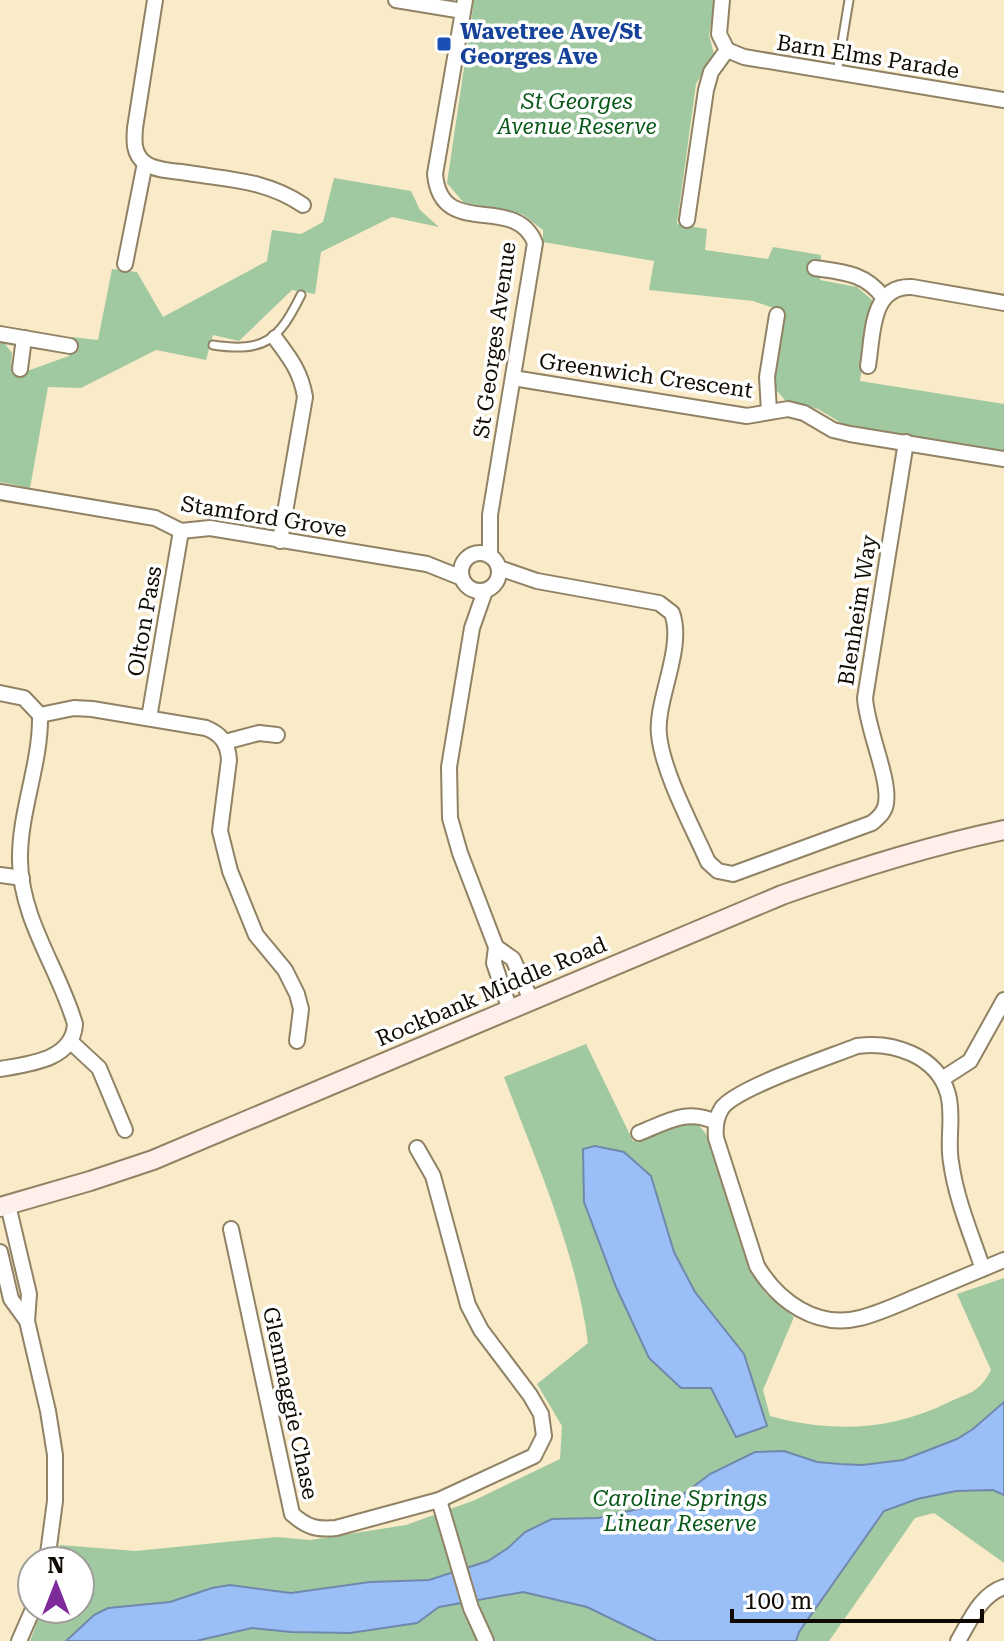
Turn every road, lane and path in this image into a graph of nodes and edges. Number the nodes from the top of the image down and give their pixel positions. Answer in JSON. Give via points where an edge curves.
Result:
{"nodes":[{"id":1,"x":155,"y":0,"type":"edge"},
{"id":2,"x":396,"y":0,"type":"edge"},
{"id":3,"x":722,"y":0,"type":"edge"},
{"id":4,"x":849,"y":0,"type":"edge"},
{"id":5,"x":464,"y":6,"type":"edge"},
{"id":6,"x":727,"y":50,"type":"junction"},
{"id":7,"x":836,"y":74,"type":"junction"},
{"id":8,"x":1004,"y":100,"type":"edge"},
{"id":9,"x":145,"y":163,"type":"junction"},
{"id":10,"x":303,"y":205,"type":"dead end"},
{"id":11,"x":687,"y":220,"type":"dead end"},
{"id":12,"x":125,"y":264,"type":"dead end"},
{"id":13,"x":815,"y":268,"type":"dead end"},
{"id":14,"x":301,"y":295,"type":"dead end"},
{"id":15,"x":883,"y":297,"type":"junction"},
{"id":16,"x":1004,"y":303,"type":"edge"},
{"id":17,"x":777,"y":315,"type":"dead end"},
{"id":18,"x":0,"y":334,"type":"edge"},
{"id":19,"x":24,"y":338,"type":"junction"},
{"id":20,"x":275,"y":338,"type":"junction"},
{"id":21,"x":213,"y":345,"type":"dead end"},
{"id":22,"x":70,"y":346,"type":"dead end"},
{"id":23,"x":868,"y":366,"type":"dead end"},
{"id":24,"x":20,"y":369,"type":"dead end"},
{"id":25,"x":513,"y":378,"type":"junction"},
{"id":26,"x":769,"y":411,"type":"junction"},
{"id":27,"x":906,"y":442,"type":"junction"},
{"id":28,"x":1004,"y":459,"type":"edge"},
{"id":29,"x":0,"y":492,"type":"edge"},
{"id":30,"x":181,"y":531,"type":"junction"},
{"id":31,"x":280,"y":541,"type":"junction"},
{"id":32,"x":480,"y":572,"type":"junction"},
{"id":33,"x":0,"y":693,"type":"edge"},
{"id":34,"x":40,"y":715,"type":"junction"},
{"id":35,"x":149,"y":718,"type":"junction"},
{"id":36,"x":277,"y":735,"type":"dead end"},
{"id":37,"x":225,"y":742,"type":"junction"},
{"id":38,"x":1004,"y":830,"type":"edge"},
{"id":39,"x":0,"y":875,"type":"edge"},
{"id":40,"x":22,"y":878,"type":"junction"},
{"id":41,"x":496,"y":947,"type":"junction"},
{"id":42,"x":531,"y":1000,"type":"junction"},
{"id":43,"x":1004,"y":1000,"type":"edge"},
{"id":44,"x":510,"y":1010,"type":"junction"},
{"id":45,"x":297,"y":1041,"type":"dead end"},
{"id":46,"x":71,"y":1042,"type":"junction"},
{"id":47,"x":0,"y":1069,"type":"edge"},
{"id":48,"x":942,"y":1079,"type":"junction"},
{"id":49,"x":716,"y":1122,"type":"junction"},
{"id":50,"x":125,"y":1130,"type":"dead end"},
{"id":51,"x":639,"y":1133,"type":"dead end"},
{"id":52,"x":417,"y":1148,"type":"dead end"},
{"id":53,"x":4,"y":1206,"type":"edge"},
{"id":54,"x":231,"y":1229,"type":"dead end"},
{"id":55,"x":0,"y":1252,"type":"edge"},
{"id":56,"x":1004,"y":1260,"type":"edge"},
{"id":57,"x":983,"y":1269,"type":"junction"},
{"id":58,"x":27,"y":1321,"type":"junction"},
{"id":59,"x":439,"y":1500,"type":"junction"},
{"id":60,"x":49,"y":1545,"type":"edge"},
{"id":61,"x":1004,"y":1587,"type":"edge"},
{"id":62,"x":486,"y":1641,"type":"edge"},
{"id":63,"x":958,"y":1641,"type":"edge"}],
"edges":[{"from":1,"to":9,"type":"street","via":[[134,138]]},
{"from":2,"to":5,"type":"street"},
{"from":3,"to":6,"type":"street","via":[[719,34]]},
{"from":4,"to":7,"type":"lane"},
{"from":5,"to":25,"type":"street","name":"St Georges Avenue","via":[[436,188],[457,210],[512,219],[531,233],[534,254]]},
{"from":6,"to":7,"type":"street","name":"Barn Elms Parade"},
{"from":6,"to":11,"type":"street","via":[[706,90]]},
{"from":7,"to":8,"type":"street","name":"Barn Elms Parade"},
{"from":9,"to":10,"type":"street","via":[[270,187]]},
{"from":9,"to":12,"type":"street"},
{"from":13,"to":15,"type":"street","via":[[856,274]]},
{"from":14,"to":20,"type":"lane"},
{"from":15,"to":16,"type":"street","via":[[901,287]]},
{"from":15,"to":23,"type":"street"},
{"from":17,"to":26,"type":"street","via":[[767,377]]},
{"from":18,"to":19,"type":"street"},
{"from":19,"to":22,"type":"street"},
{"from":19,"to":24,"type":"street"},
{"from":20,"to":21,"type":"lane","via":[[233,348]]},
{"from":20,"to":31,"type":"street","via":[[295,364],[305,397]]},
{"from":25,"to":26,"type":"street","name":"Greenwich Crescent","via":[[747,416]]},
{"from":25,"to":32,"type":"street","name":"St Georges Avenue"},
{"from":26,"to":27,"type":"street","name":"Greenwich Crescent","via":[[788,409],[833,430]]},
{"from":27,"to":28,"type":"street","name":"Greenwich Crescent"},
{"from":27,"to":32,"type":"street","name":"Blenheim Way","via":[[865,698],[886,788],[881,816],[733,874],[711,867],[665,763],[658,733],[675,640],[672,613],[659,603]]},
{"from":29,"to":30,"type":"street","name":"Stamford Grove","via":[[155,518]]},
{"from":30,"to":31,"type":"street","name":"Stamford Grove","via":[[210,528]]},
{"from":30,"to":35,"type":"street","name":"Olton Pass"},
{"from":31,"to":32,"type":"street","name":"Stamford Grove"},
{"from":32,"to":41,"type":"street","name":"St Georges Avenue","via":[[449,767],[450,818]]},
{"from":33,"to":34,"type":"street","via":[[24,698]]},
{"from":34,"to":35,"type":"street","via":[[74,708]]},
{"from":34,"to":40,"type":"street","via":[[21,842]]},
{"from":35,"to":37,"type":"street","via":[[206,728]]},
{"from":36,"to":37,"type":"street","via":[[259,733]]},
{"from":37,"to":45,"type":"street","via":[[229,760],[220,831],[256,935],[297,994]]},
{"from":38,"to":42,"type":"street","name":"Rockbank Middle Road","via":[[861,867]]},
{"from":39,"to":40,"type":"street"},
{"from":40,"to":46,"type":"street","via":[[35,927],[75,1024]]},
{"from":41,"to":42,"type":"street","name":"St Georges Avenue","via":[[513,959]]},
{"from":41,"to":44,"type":"street","name":"St Georges Avenue","via":[[494,963]]},
{"from":42,"to":44,"type":"street","name":"Rockbank Middle Road"},
{"from":43,"to":48,"type":"street","via":[[970,1061]]},
{"from":44,"to":53,"type":"street","name":"Rockbank Middle Road","via":[[153,1160]]},
{"from":46,"to":47,"type":"street","via":[[52,1056]]},
{"from":46,"to":50,"type":"street","via":[[99,1068]]},
{"from":48,"to":49,"type":"street","via":[[922,1059],[900,1048],[857,1046],[742,1093],[722,1109]]},
{"from":48,"to":57,"type":"street","via":[[950,1108],[950,1159],[957,1192]]},
{"from":49,"to":51,"type":"street","via":[[683,1116]]},
{"from":49,"to":57,"type":"street","via":[[716,1138],[757,1266],[769,1285],[800,1310],[824,1318],[858,1319]]},
{"from":52,"to":59,"type":"street","name":"Glenmaggie Chase","via":[[433,1176],[468,1305],[536,1404],[544,1436],[534,1456]]},
{"from":53,"to":58,"type":"street","via":[[29,1294]]},
{"from":54,"to":59,"type":"street","name":"Glenmaggie Chase","via":[[292,1514],[320,1530]]},
{"from":55,"to":58,"type":"street","via":[[11,1299]]},
{"from":56,"to":57,"type":"street"},
{"from":58,"to":60,"type":"street","via":[[55,1455]]},
{"from":59,"to":62,"type":"street"},
{"from":61,"to":63,"type":"street","via":[[980,1604]]}]}
